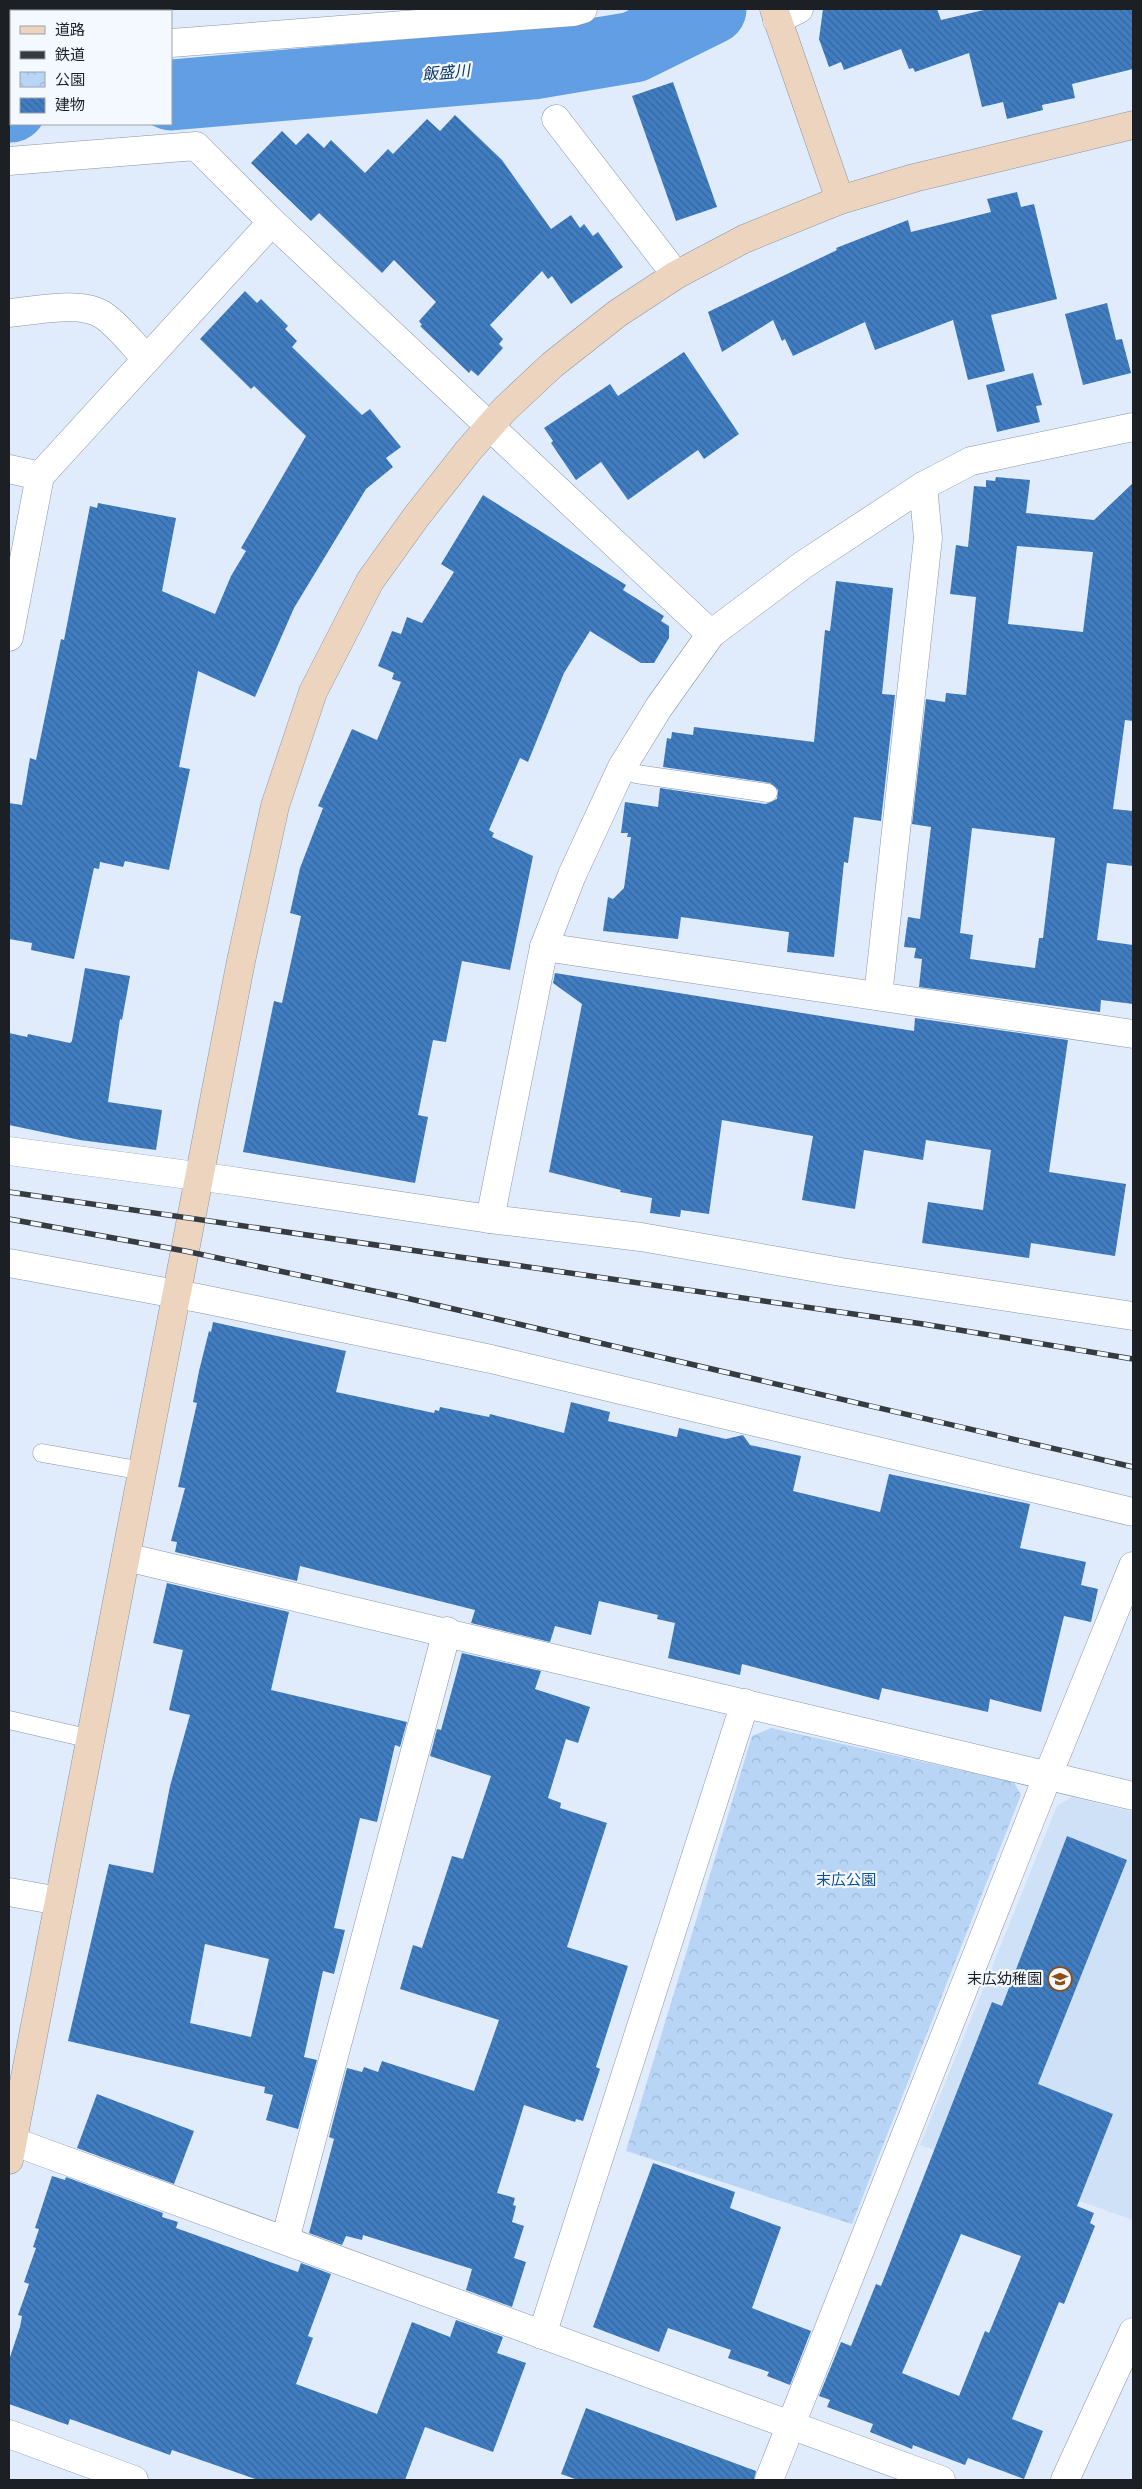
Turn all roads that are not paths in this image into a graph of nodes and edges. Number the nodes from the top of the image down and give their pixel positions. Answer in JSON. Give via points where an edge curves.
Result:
{"nodes":[{"id":1,"x":583,"y":9,"type":"edge"},
{"id":2,"x":781,"y":12,"type":"edge"},
{"id":3,"x":340,"y":19,"type":"edge"},
{"id":4,"x":172,"y":43,"type":"edge"},
{"id":5,"x":556,"y":119,"type":"dead end"},
{"id":6,"x":1133,"y":125,"type":"edge"},
{"id":7,"x":9,"y":162,"type":"edge"},
{"id":8,"x":840,"y":200,"type":"junction"},
{"id":9,"x":272,"y":222,"type":"junction"},
{"id":10,"x":676,"y":275,"type":"junction"},
{"id":11,"x":9,"y":313,"type":"edge"},
{"id":12,"x":147,"y":359,"type":"junction"},
{"id":13,"x":490,"y":426,"type":"junction"},
{"id":14,"x":1133,"y":427,"type":"edge"},
{"id":15,"x":9,"y":469,"type":"edge"},
{"id":16,"x":40,"y":476,"type":"junction"},
{"id":17,"x":923,"y":486,"type":"junction"},
{"id":18,"x":711,"y":634,"type":"junction"},
{"id":19,"x":9,"y":637,"type":"edge"},
{"id":20,"x":622,"y":767,"type":"junction"},
{"id":21,"x":768,"y":793,"type":"dead end"},
{"id":22,"x":544,"y":947,"type":"junction"},
{"id":23,"x":878,"y":996,"type":"junction"},
{"id":24,"x":1133,"y":1034,"type":"edge"},
{"id":25,"x":9,"y":1152,"type":"edge"},
{"id":26,"x":200,"y":1176,"type":"junction"},
{"id":27,"x":490,"y":1219,"type":"junction"},
{"id":28,"x":9,"y":1263,"type":"edge"},
{"id":29,"x":177,"y":1295,"type":"junction"},
{"id":30,"x":1133,"y":1316,"type":"edge"},
{"id":31,"x":42,"y":1454,"type":"dead end"},
{"id":32,"x":143,"y":1471,"type":"junction"},
{"id":33,"x":1133,"y":1512,"type":"edge"},
{"id":34,"x":126,"y":1557,"type":"junction"},
{"id":35,"x":1133,"y":1566,"type":"edge"},
{"id":36,"x":446,"y":1631,"type":"junction"},
{"id":37,"x":745,"y":1703,"type":"junction"},
{"id":38,"x":9,"y":1720,"type":"edge"},
{"id":39,"x":91,"y":1739,"type":"junction"},
{"id":40,"x":1048,"y":1775,"type":"junction"},
{"id":41,"x":1133,"y":1796,"type":"edge"},
{"id":42,"x":9,"y":1892,"type":"edge"},
{"id":43,"x":59,"y":1901,"type":"junction"},
{"id":44,"x":11,"y":2151,"type":"edge"},
{"id":45,"x":285,"y":2240,"type":"junction"},
{"id":46,"x":1133,"y":2332,"type":"edge"},
{"id":47,"x":542,"y":2335,"type":"junction"},
{"id":48,"x":791,"y":2425,"type":"junction"},
{"id":49,"x":9,"y":2434,"type":"edge"},
{"id":50,"x":134,"y":2480,"type":"edge"},
{"id":51,"x":769,"y":2480,"type":"edge"},
{"id":52,"x":941,"y":2480,"type":"edge"},
{"id":53,"x":1064,"y":2480,"type":"edge"}],
"edges":[{"from":1,"to":3,"type":"street","via":[[573,12]]},
{"from":2,"to":8,"type":"street"},
{"from":3,"to":4,"type":"street"},
{"from":5,"to":10,"type":"street"},
{"from":6,"to":8,"type":"street","via":[[914,178]]},
{"from":7,"to":9,"type":"street","via":[[196,146]]},
{"from":8,"to":10,"type":"street","via":[[744,239]]},
{"from":9,"to":12,"type":"street"},
{"from":9,"to":13,"type":"street"},
{"from":10,"to":13,"type":"street","via":[[618,313],[552,365]]},
{"from":11,"to":12,"type":"street","via":[[82,307],[95,310]]},
{"from":12,"to":16,"type":"street"},
{"from":13,"to":18,"type":"street"},
{"from":13,"to":26,"type":"street","via":[[416,517],[370,582],[313,692],[275,806],[241,961]]},
{"from":14,"to":17,"type":"street","via":[[971,461]]},
{"from":15,"to":16,"type":"street"},
{"from":16,"to":19,"type":"street"},
{"from":17,"to":18,"type":"street","via":[[803,565]]},
{"from":17,"to":23,"type":"street","via":[[928,538]]},
{"from":18,"to":20,"type":"street","via":[[659,707]]},
{"from":20,"to":21,"type":"lane","via":[[636,774]]},
{"from":20,"to":22,"type":"street","via":[[572,875]]},
{"from":22,"to":23,"type":"street"},
{"from":22,"to":27,"type":"street"},
{"from":23,"to":24,"type":"street"},
{"from":25,"to":26,"type":"street"},
{"from":26,"to":27,"type":"street"},
{"from":26,"to":29,"type":"street"},
{"from":27,"to":30,"type":"street","via":[[641,1237],[841,1272]]},
{"from":28,"to":29,"type":"street"},
{"from":29,"to":32,"type":"street"},
{"from":29,"to":33,"type":"street","via":[[491,1359]]},
{"from":31,"to":32,"type":"lane"},
{"from":32,"to":34,"type":"street"},
{"from":34,"to":36,"type":"street"},
{"from":34,"to":39,"type":"street"},
{"from":35,"to":40,"type":"street"},
{"from":36,"to":37,"type":"street"},
{"from":36,"to":45,"type":"street"},
{"from":37,"to":40,"type":"street"},
{"from":37,"to":47,"type":"street"},
{"from":38,"to":39,"type":"lane"},
{"from":39,"to":43,"type":"street"},
{"from":40,"to":41,"type":"street"},
{"from":40,"to":48,"type":"street"},
{"from":42,"to":43,"type":"street"},
{"from":43,"to":44,"type":"street"},
{"from":44,"to":45,"type":"street"},
{"from":45,"to":47,"type":"street"},
{"from":46,"to":53,"type":"street"},
{"from":47,"to":48,"type":"street"},
{"from":48,"to":51,"type":"street"},
{"from":48,"to":52,"type":"street"},
{"from":49,"to":50,"type":"street"}]}
